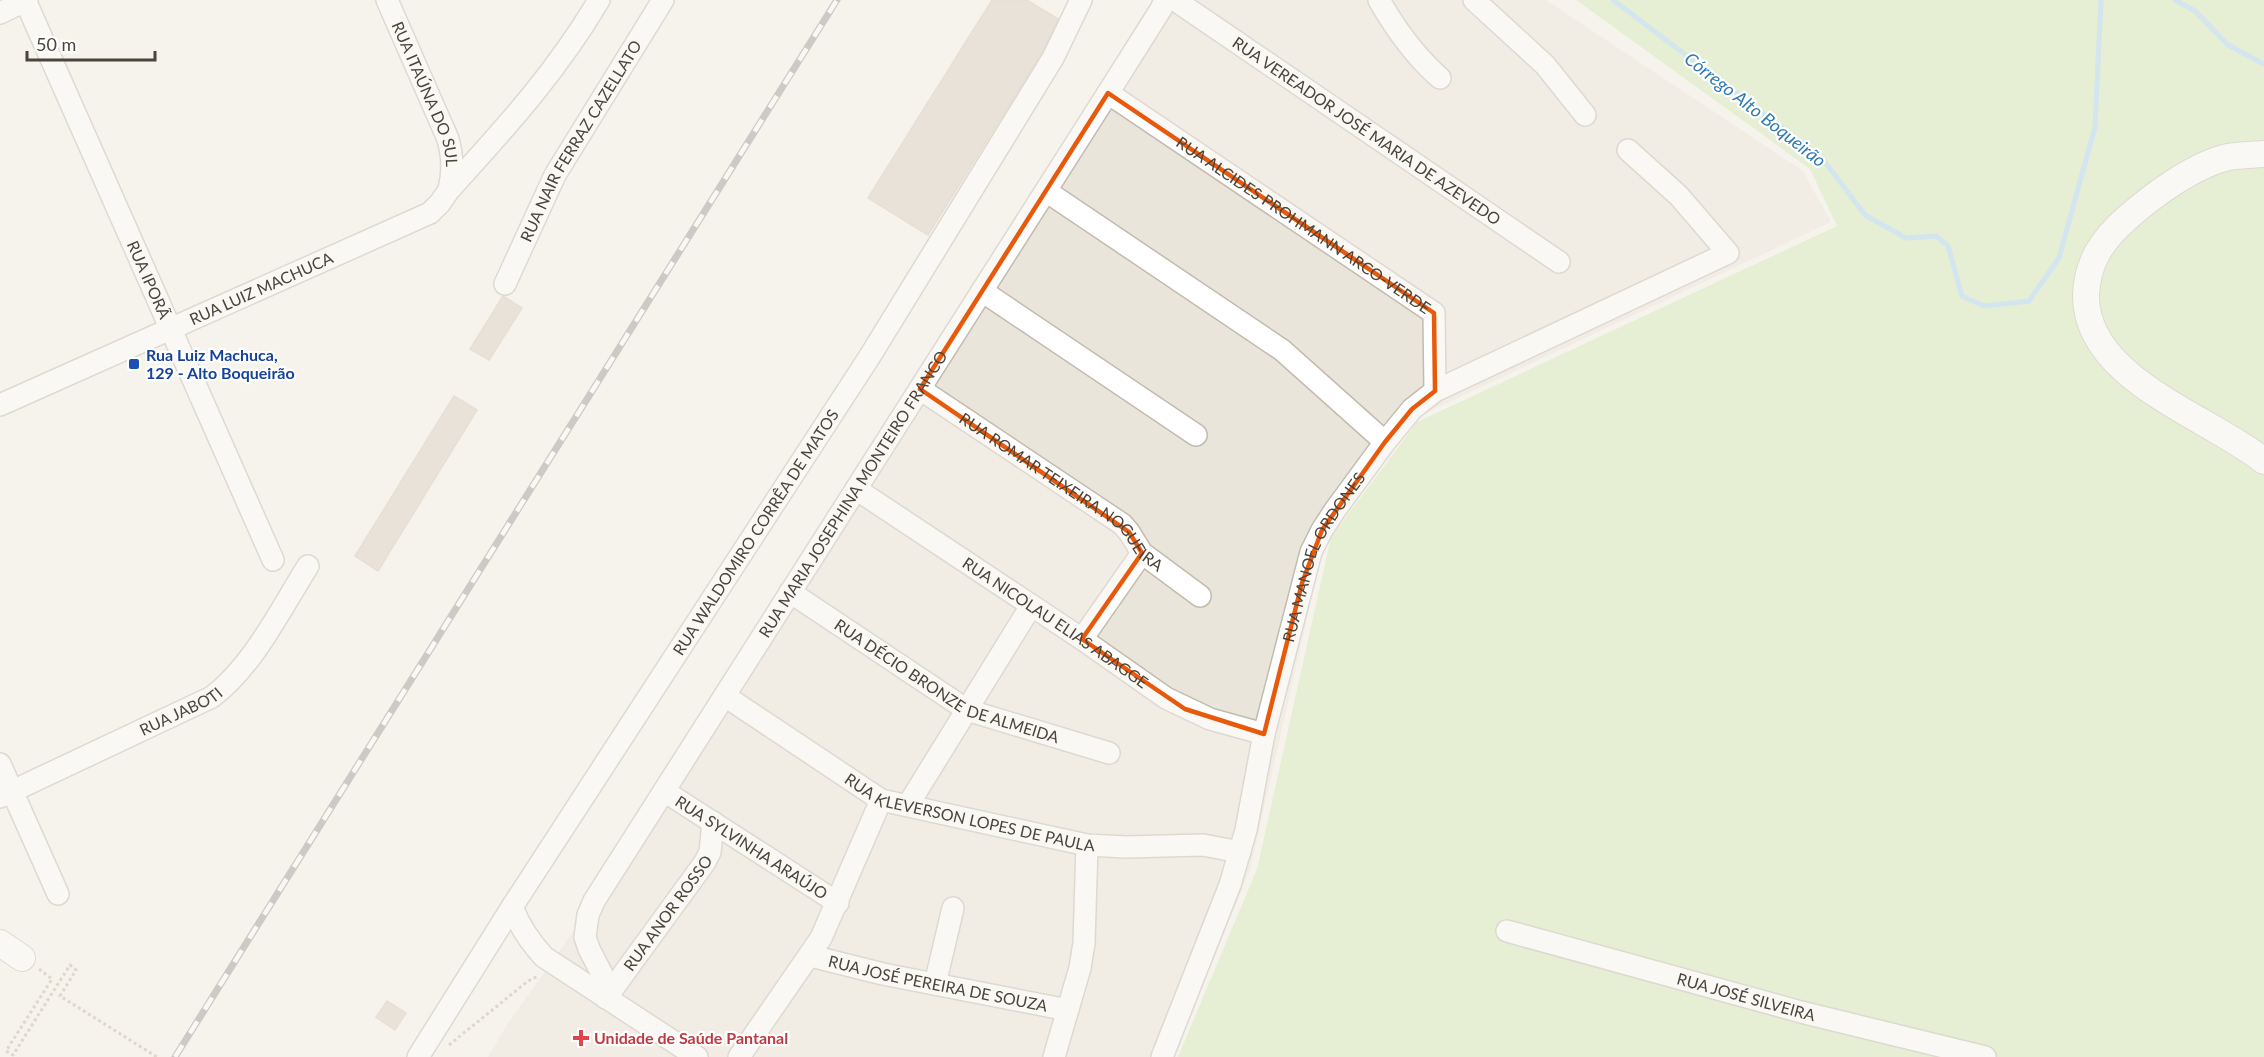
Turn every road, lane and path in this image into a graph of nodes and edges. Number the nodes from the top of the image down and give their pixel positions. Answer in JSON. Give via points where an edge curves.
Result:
{"nodes":[{"id":1,"x":26,"y":0,"type":"edge"},
{"id":2,"x":387,"y":0,"type":"edge"},
{"id":3,"x":599,"y":0,"type":"edge"},
{"id":4,"x":663,"y":0,"type":"edge"},
{"id":5,"x":1081,"y":0,"type":"edge"},
{"id":6,"x":1165,"y":0,"type":"edge"},
{"id":7,"x":1175,"y":0,"type":"edge"},
{"id":8,"x":1379,"y":0,"type":"edge"},
{"id":9,"x":1474,"y":0,"type":"edge"},
{"id":10,"x":0,"y":13,"type":"edge"},
{"id":11,"x":1440,"y":78,"type":"dead end"},
{"id":12,"x":1108,"y":93,"type":"junction"},
{"id":13,"x":1585,"y":115,"type":"dead end"},
{"id":14,"x":1628,"y":150,"type":"dead end"},
{"id":15,"x":2264,"y":154,"type":"edge"},
{"id":16,"x":449,"y":190,"type":"junction"},
{"id":17,"x":1046,"y":191,"type":"junction"},
{"id":18,"x":1559,"y":262,"type":"dead end"},
{"id":19,"x":505,"y":284,"type":"dead end"},
{"id":20,"x":982,"y":291,"type":"junction"},
{"id":21,"x":171,"y":330,"type":"junction"},
{"id":22,"x":920,"y":389,"type":"junction"},
{"id":23,"x":1435,"y":391,"type":"junction"},
{"id":24,"x":0,"y":405,"type":"edge"},
{"id":25,"x":1196,"y":435,"type":"dead end"},
{"id":26,"x":1385,"y":442,"type":"junction"},
{"id":27,"x":2264,"y":461,"type":"edge"},
{"id":28,"x":856,"y":489,"type":"junction"},
{"id":29,"x":1142,"y":553,"type":"junction"},
{"id":30,"x":273,"y":560,"type":"dead end"},
{"id":31,"x":308,"y":566,"type":"dead end"},
{"id":32,"x":790,"y":592,"type":"junction"},
{"id":33,"x":1200,"y":596,"type":"dead end"},
{"id":34,"x":1031,"y":606,"type":"junction"},
{"id":35,"x":1082,"y":639,"type":"junction"},
{"id":36,"x":724,"y":696,"type":"junction"},
{"id":37,"x":967,"y":710,"type":"junction"},
{"id":38,"x":1264,"y":734,"type":"junction"},
{"id":39,"x":1109,"y":753,"type":"dead end"},
{"id":40,"x":0,"y":764,"type":"edge"},
{"id":41,"x":664,"y":791,"type":"junction"},
{"id":42,"x":6,"y":794,"type":"edge"},
{"id":43,"x":881,"y":800,"type":"junction"},
{"id":44,"x":908,"y":806,"type":"junction"},
{"id":45,"x":713,"y":822,"type":"junction"},
{"id":46,"x":1087,"y":845,"type":"junction"},
{"id":47,"x":1240,"y":852,"type":"junction"},
{"id":48,"x":58,"y":894,"type":"dead end"},
{"id":49,"x":838,"y":903,"type":"junction"},
{"id":50,"x":512,"y":908,"type":"junction"},
{"id":51,"x":953,"y":908,"type":"dead end"},
{"id":52,"x":1507,"y":931,"type":"dead end"},
{"id":53,"x":0,"y":943,"type":"edge"},
{"id":54,"x":811,"y":956,"type":"junction"},
{"id":55,"x":22,"y":958,"type":"dead end"},
{"id":56,"x":557,"y":966,"type":"junction"},
{"id":57,"x":52,"y":979,"type":"dead end"},
{"id":58,"x":935,"y":984,"type":"junction"},
{"id":59,"x":606,"y":998,"type":"junction"},
{"id":60,"x":1068,"y":1010,"type":"junction"},
{"id":61,"x":420,"y":1055,"type":"edge"},
{"id":62,"x":158,"y":1057,"type":"edge"},
{"id":63,"x":697,"y":1057,"type":"edge"},
{"id":64,"x":739,"y":1057,"type":"edge"},
{"id":65,"x":1054,"y":1057,"type":"edge"},
{"id":66,"x":1162,"y":1057,"type":"edge"},
{"id":67,"x":1984,"y":1057,"type":"edge"}],
"edges":[{"from":1,"to":10,"type":"street"},
{"from":1,"to":21,"type":"street","name":"RUA IPORÃ"},
{"from":2,"to":16,"type":"street","name":"RUA ITAÚNA DO SUL","via":[[448,139],[453,172]]},
{"from":3,"to":16,"type":"street","name":"RUA LUIZ MACHUCA","via":[[568,51],[535,94]]},
{"from":4,"to":19,"type":"street","name":"RUA NAIR FERRAZ CAZELLATO","via":[[555,175]]},
{"from":5,"to":50,"type":"street","name":"RUA WALDOMIRO CORRÊA DE MATOS","via":[[1053,58],[870,356]]},
{"from":6,"to":12,"type":"street","name":"RUA MARIA JOSEPHINA MONTEIRO FRANCO"},
{"from":7,"to":18,"type":"street","name":"RUA VEREADOR JOSÉ MARIA DE AZEVEDO"},
{"from":8,"to":11,"type":"street","via":[[1403,40]]},
{"from":9,"to":13,"type":"street","via":[[1545,65]]},
{"from":12,"to":17,"type":"street","name":"RUA MARIA JOSEPHINA MONTEIRO FRANCO"},
{"from":12,"to":23,"type":"street","name":"RUA ALCIDES PROHMANN ARCO-VERDE","via":[[1434,313]]},
{"from":14,"to":23,"type":"street","name":"RUA MANOEL ORDONES","via":[[1679,196],[1728,253]]},
{"from":15,"to":27,"type":"street","via":[[2207,164],[2140,207],[2099,248],[2086,286],[2086,309],[2092,328],[2122,369]]},
{"from":16,"to":21,"type":"street","name":"RUA LUIZ MACHUCA","via":[[441,203],[421,219]]},
{"from":17,"to":20,"type":"street","name":"RUA MARIA JOSEPHINA MONTEIRO FRANCO"},
{"from":17,"to":26,"type":"street","via":[[1282,350]]},
{"from":20,"to":22,"type":"street","name":"RUA MARIA JOSEPHINA MONTEIRO FRANCO"},
{"from":20,"to":25,"type":"street"},
{"from":21,"to":24,"type":"street","name":"RUA LUIZ MACHUCA"},
{"from":21,"to":30,"type":"street","name":"RUA IPORÃ"},
{"from":22,"to":28,"type":"street","name":"RUA MARIA JOSEPHINA MONTEIRO FRANCO"},
{"from":22,"to":29,"type":"street","name":"RUA ROMAR TEIXEIRA NOGUEIRA","via":[[1122,524]]},
{"from":23,"to":26,"type":"street","name":"RUA MANOEL ORDONES","via":[[1412,409]]},
{"from":26,"to":38,"type":"street","name":"RUA MANOEL ORDONES","via":[[1335,510],[1311,552]]},
{"from":28,"to":32,"type":"street","name":"RUA MARIA JOSEPHINA MONTEIRO FRANCO"},
{"from":28,"to":34,"type":"street","name":"RUA NICOLAU ELIAS ABAGGE"},
{"from":29,"to":33,"type":"street","name":"RUA ROMAR TEIXEIRA NOGUEIRA"},
{"from":29,"to":35,"type":"street"},
{"from":31,"to":42,"type":"street","name":"RUA JABOTI","via":[[227,686],[212,697]]},
{"from":32,"to":36,"type":"street","name":"RUA MARIA JOSEPHINA MONTEIRO FRANCO"},
{"from":32,"to":37,"type":"street","name":"RUA DÉCIO BRONZE DE ALMEIDA"},
{"from":34,"to":35,"type":"street","name":"RUA NICOLAU ELIAS ABAGGE"},
{"from":34,"to":37,"type":"street"},
{"from":35,"to":38,"type":"street","name":"RUA NICOLAU ELIAS ABAGGE","via":[[1185,709]]},
{"from":36,"to":41,"type":"street","name":"RUA MARIA JOSEPHINA MONTEIRO FRANCO"},
{"from":36,"to":43,"type":"street","name":"RUA KLEVERSON LOPES DE PAULA"},
{"from":37,"to":39,"type":"street","name":"RUA DÉCIO BRONZE DE ALMEIDA"},
{"from":37,"to":44,"type":"street"},
{"from":38,"to":47,"type":"street","name":"RUA MANOEL ORDONES"},
{"from":40,"to":42,"type":"street"},
{"from":41,"to":45,"type":"street","name":"RUA SYLVINHA ARAÚJO"},
{"from":41,"to":59,"type":"street","name":"RUA MARIA JOSEPHINA MONTEIRO FRANCO","via":[[588,915],[585,937],[602,974]]},
{"from":42,"to":48,"type":"street"},
{"from":43,"to":44,"type":"street","name":"RUA KLEVERSON LOPES DE PAULA"},
{"from":43,"to":49,"type":"street"},
{"from":44,"to":46,"type":"street","name":"RUA KLEVERSON LOPES DE PAULA"},
{"from":45,"to":49,"type":"street","name":"RUA SYLVINHA ARAÚJO"},
{"from":45,"to":59,"type":"street","name":"RUA ANOR ROSSO","via":[[705,862]]},
{"from":46,"to":47,"type":"street","name":"RUA KLEVERSON LOPES DE PAULA","via":[[1203,845]]},
{"from":46,"to":60,"type":"street","via":[[1084,943]]},
{"from":47,"to":66,"type":"street","name":"RUA MANOEL ORDONES","via":[[1216,925]]},
{"from":49,"to":54,"type":"street"},
{"from":50,"to":56,"type":"street","via":[[531,943]]},
{"from":50,"to":61,"type":"street","name":"RUA WALDOMIRO CORRÊA DE MATOS"},
{"from":51,"to":58,"type":"street"},
{"from":52,"to":67,"type":"street","name":"RUA JOSÉ SILVEIRA","via":[[1801,1012]]},
{"from":53,"to":55,"type":"street"},
{"from":54,"to":58,"type":"street","name":"RUA JOSÉ PEREIRA DE SOUZA"},
{"from":54,"to":64,"type":"street"},
{"from":56,"to":59,"type":"street"},
{"from":56,"to":61,"type":"path","via":[[545,976],[528,981],[432,1057]]},
{"from":57,"to":62,"type":"path","via":[[6,1052],[13,1055],[70,965],[76,970],[60,996]]},
{"from":58,"to":60,"type":"street","name":"RUA JOSÉ PEREIRA DE SOUZA"},
{"from":59,"to":63,"type":"street"},
{"from":60,"to":65,"type":"street"}]}
